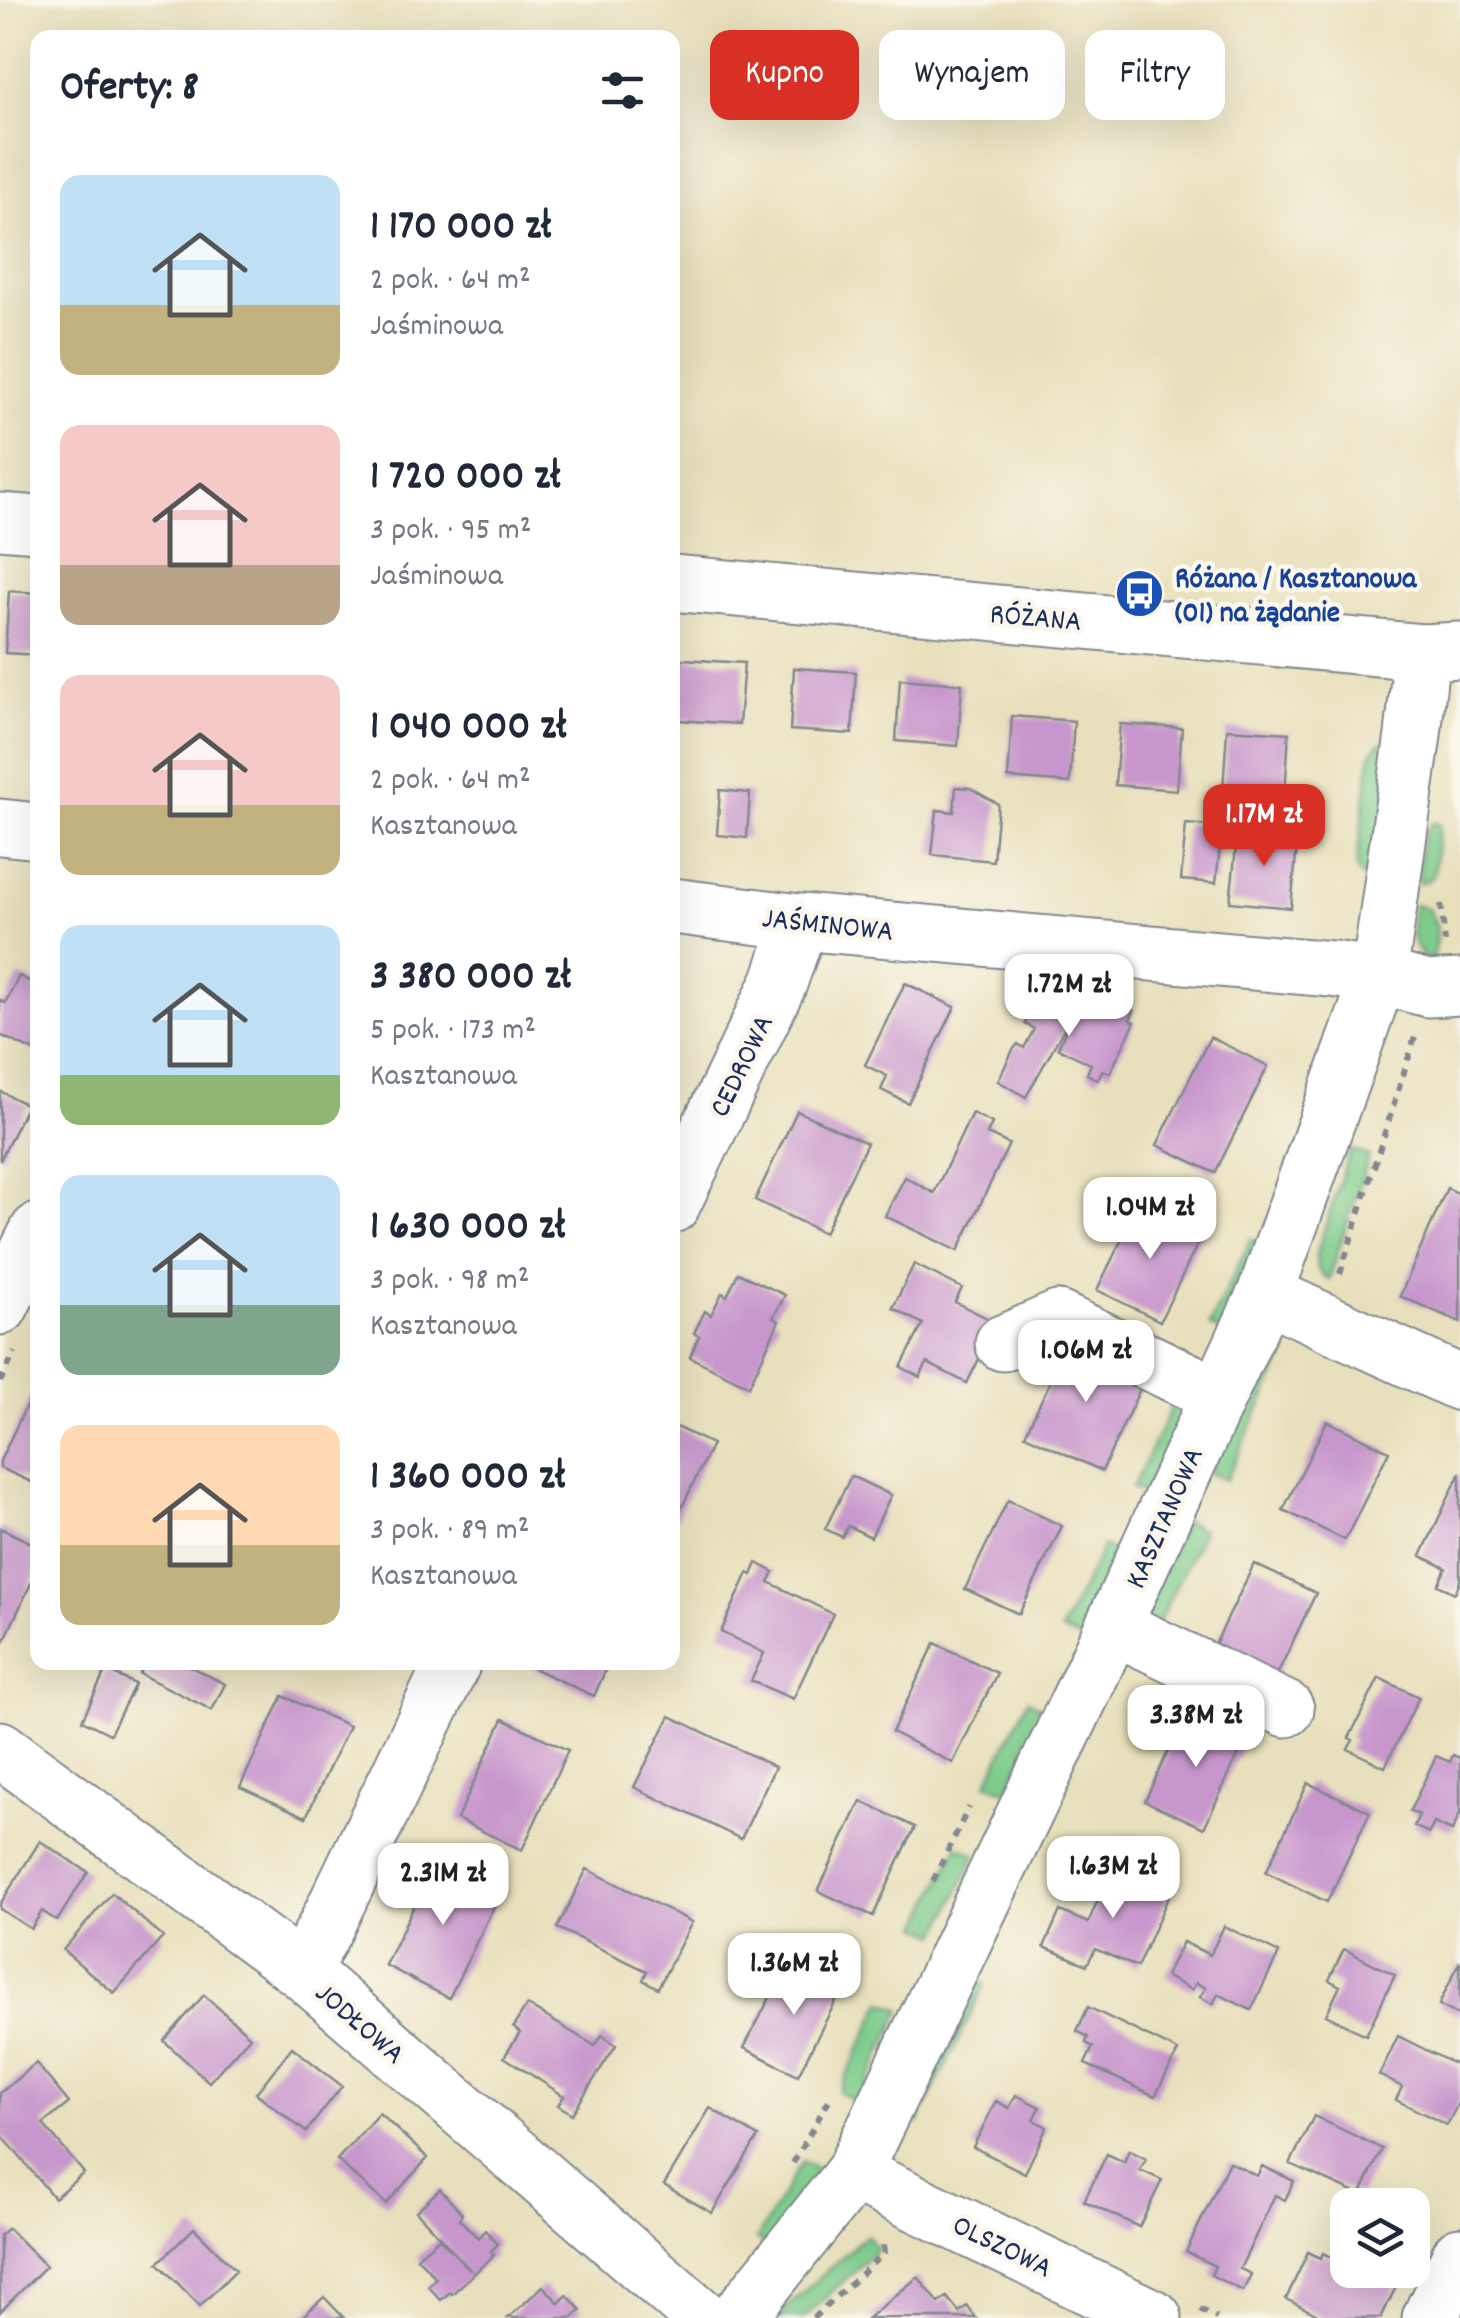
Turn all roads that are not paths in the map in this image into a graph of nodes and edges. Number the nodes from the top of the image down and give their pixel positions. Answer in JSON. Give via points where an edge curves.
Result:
{"nodes":[{"id":1,"x":0,"y":521,"type":"edge"},
{"id":2,"x":30,"y":523,"type":"edge"},
{"id":3,"x":680,"y":584,"type":"edge"},
{"id":4,"x":1441,"y":651,"type":"edge"},
{"id":5,"x":0,"y":827,"type":"edge"},
{"id":6,"x":30,"y":830,"type":"edge"},
{"id":7,"x":680,"y":907,"type":"edge"},
{"id":8,"x":800,"y":922,"type":"junction"},
{"id":9,"x":1379,"y":976,"type":"junction"},
{"id":10,"x":1460,"y":987,"type":"edge"},
{"id":11,"x":680,"y":1219,"type":"edge"},
{"id":12,"x":30,"y":1247,"type":"edge"},
{"id":13,"x":1265,"y":1294,"type":"junction"},
{"id":14,"x":0,"y":1307,"type":"edge"},
{"id":15,"x":1003,"y":1343,"type":"dead end"},
{"id":16,"x":1460,"y":1382,"type":"edge"},
{"id":17,"x":1218,"y":1395,"type":"junction"},
{"id":18,"x":1114,"y":1626,"type":"junction"},
{"id":19,"x":449,"y":1670,"type":"edge"},
{"id":20,"x":1286,"y":1709,"type":"dead end"},
{"id":21,"x":0,"y":1749,"type":"edge"},
{"id":22,"x":302,"y":1970,"type":"junction"},
{"id":23,"x":853,"y":2172,"type":"junction"},
{"id":24,"x":1460,"y":2255,"type":"edge"},
{"id":25,"x":703,"y":2318,"type":"edge"},
{"id":26,"x":737,"y":2318,"type":"edge"},
{"id":27,"x":1154,"y":2318,"type":"edge"},
{"id":28,"x":1430,"y":2318,"type":"edge"}],
"edges":[{"from":1,"to":2,"type":"street"},
{"from":3,"to":4,"type":"street","name":"RÓŻANA"},
{"from":4,"to":9,"type":"street","name":"KASZTANOWA","via":[[1413,735]]},
{"from":5,"to":6,"type":"street"},
{"from":7,"to":8,"type":"street","name":"JAŚMINOWA"},
{"from":8,"to":9,"type":"street","name":"JAŚMINOWA"},
{"from":8,"to":11,"type":"street","name":"CEDROWA"},
{"from":9,"to":10,"type":"street","name":"JAŚMINOWA","via":[[1428,988]]},
{"from":9,"to":13,"type":"street","name":"KASZTANOWA"},
{"from":12,"to":14,"type":"street"},
{"from":13,"to":16,"type":"street"},
{"from":13,"to":17,"type":"street","name":"KASZTANOWA"},
{"from":15,"to":17,"type":"street","via":[[1058,1319]]},
{"from":17,"to":18,"type":"street","name":"KASZTANOWA"},
{"from":18,"to":20,"type":"street"},
{"from":18,"to":23,"type":"street","name":"KASZTANOWA"},
{"from":19,"to":22,"type":"street"},
{"from":21,"to":22,"type":"street","name":"JODŁOWA"},
{"from":22,"to":25,"type":"street","name":"JODŁOWA"},
{"from":23,"to":26,"type":"street","name":"KASZTANOWA"},
{"from":23,"to":27,"type":"street","name":"OLSZOWA"},
{"from":24,"to":28,"type":"street"}]}
